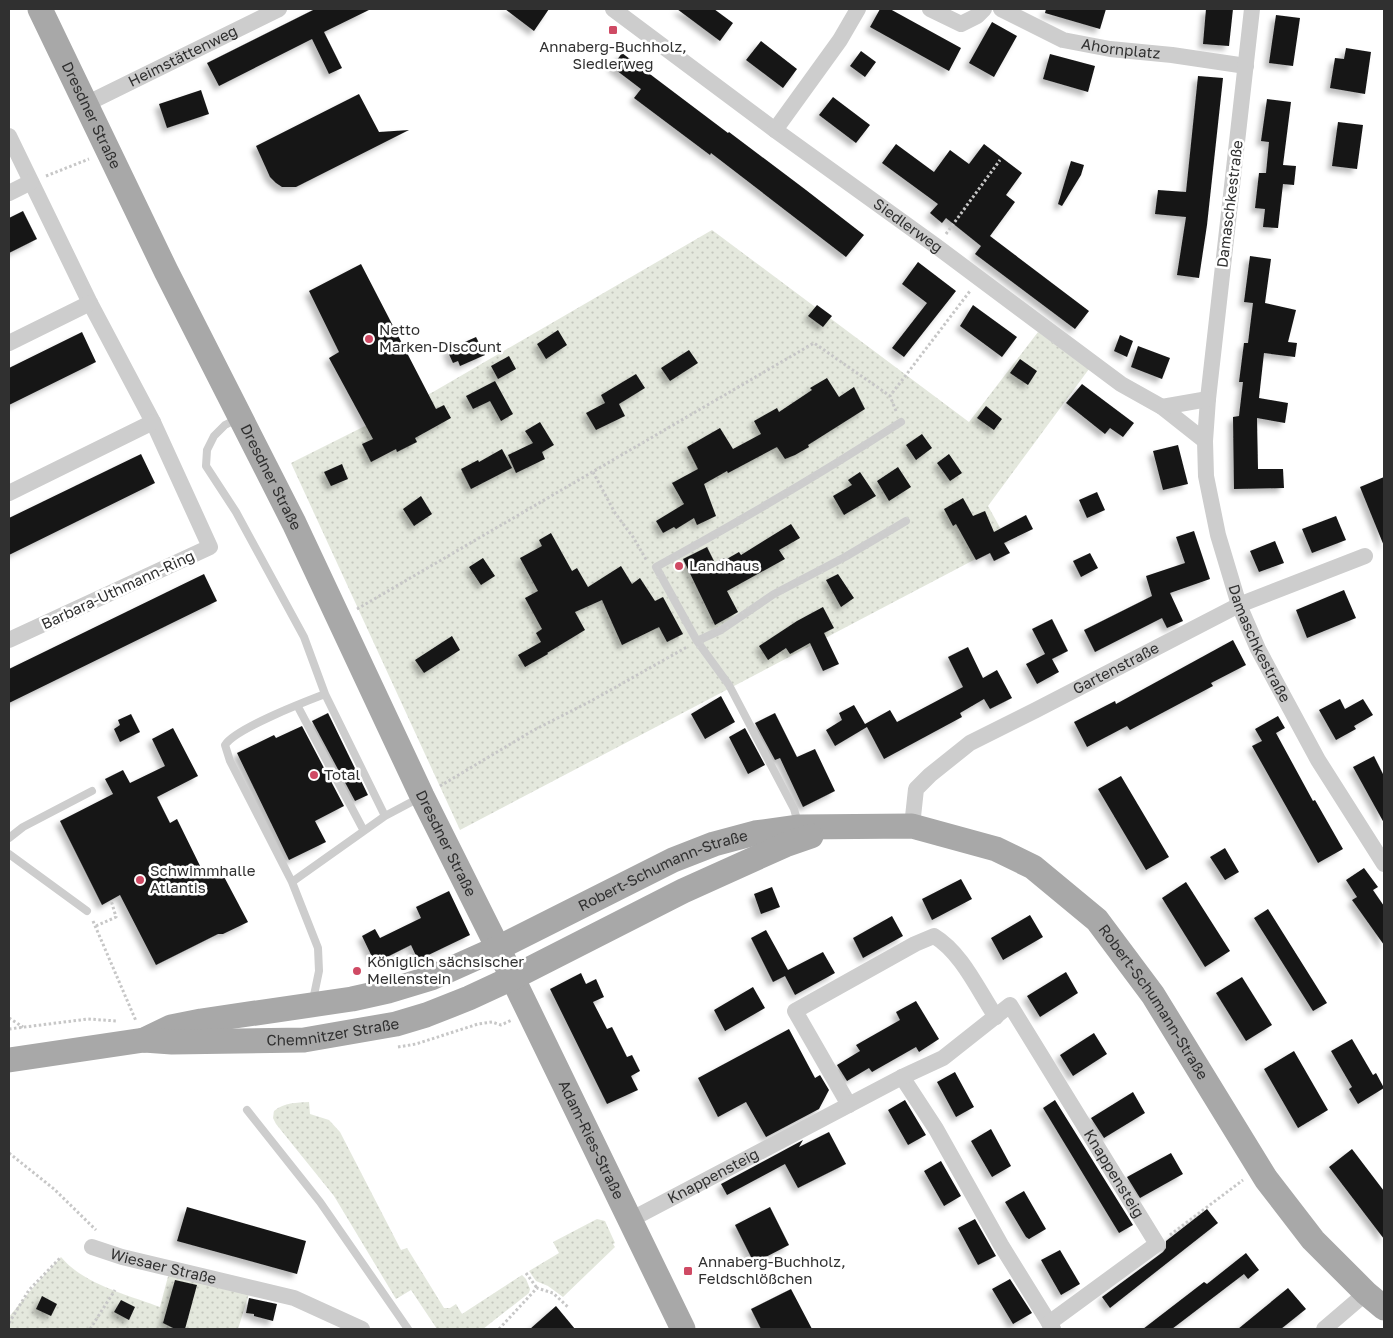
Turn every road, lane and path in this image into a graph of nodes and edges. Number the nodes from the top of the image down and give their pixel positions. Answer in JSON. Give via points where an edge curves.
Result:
{"nodes":[{"id":1,"x":40,"y":9,"type":"edge"},
{"id":2,"x":279,"y":9,"type":"edge"},
{"id":3,"x":613,"y":9,"type":"edge"},
{"id":4,"x":858,"y":9,"type":"edge"},
{"id":5,"x":930,"y":9,"type":"edge"},
{"id":6,"x":984,"y":9,"type":"edge"},
{"id":7,"x":1001,"y":9,"type":"edge"},
{"id":8,"x":1252,"y":9,"type":"edge"},
{"id":9,"x":1246,"y":66,"type":"junction"},
{"id":10,"x":86,"y":104,"type":"junction"},
{"id":11,"x":776,"y":130,"type":"junction"},
{"id":12,"x":9,"y":136,"type":"edge"},
{"id":13,"x":108,"y":151,"type":"junction"},
{"id":14,"x":1000,"y":160,"type":"dead end"},
{"id":15,"x":32,"y":182,"type":"junction"},
{"id":16,"x":9,"y":193,"type":"edge"},
{"id":17,"x":936,"y":246,"type":"junction"},
{"id":18,"x":980,"y":279,"type":"junction"},
{"id":19,"x":90,"y":304,"type":"junction"},
{"id":20,"x":9,"y":343,"type":"edge"},
{"id":21,"x":890,"y":396,"type":"junction"},
{"id":22,"x":1208,"y":400,"type":"junction"},
{"id":23,"x":1162,"y":407,"type":"junction"},
{"id":24,"x":241,"y":416,"type":"junction"},
{"id":25,"x":153,"y":422,"type":"junction"},
{"id":26,"x":901,"y":422,"type":"joint"},
{"id":27,"x":1205,"y":441,"type":"junction"},
{"id":28,"x":593,"y":472,"type":"junction"},
{"id":29,"x":9,"y":493,"type":"edge"},
{"id":30,"x":906,"y":521,"type":"dead end"},
{"id":31,"x":1365,"y":556,"type":"dead end"},
{"id":32,"x":656,"y":567,"type":"junction"},
{"id":33,"x":1239,"y":605,"type":"junction"},
{"id":34,"x":339,"y":619,"type":"junction"},
{"id":35,"x":9,"y":640,"type":"edge"},
{"id":36,"x":697,"y":642,"type":"junction"},
{"id":37,"x":325,"y":694,"type":"junction"},
{"id":38,"x":297,"y":705,"type":"junction"},
{"id":39,"x":92,"y":791,"type":"dead end"},
{"id":40,"x":422,"y":796,"type":"junction"},
{"id":41,"x":385,"y":816,"type":"junction"},
{"id":42,"x":912,"y":826,"type":"junction"},
{"id":43,"x":799,"y":827,"type":"junction"},
{"id":44,"x":837,"y":827,"type":"junction"},
{"id":45,"x":364,"y":831,"type":"junction"},
{"id":46,"x":9,"y":838,"type":"edge"},
{"id":47,"x":9,"y":854,"type":"edge"},
{"id":48,"x":1384,"y":864,"type":"edge"},
{"id":49,"x":292,"y":882,"type":"junction"},
{"id":50,"x":111,"y":900,"type":"dead end"},
{"id":51,"x":87,"y":912,"type":"joint"},
{"id":52,"x":96,"y":926,"type":"junction"},
{"id":53,"x":498,"y":948,"type":"junction"},
{"id":54,"x":512,"y":978,"type":"junction"},
{"id":55,"x":312,"y":1005,"type":"junction"},
{"id":56,"x":996,"y":1017,"type":"junction"},
{"id":57,"x":9,"y":1018,"type":"edge"},
{"id":58,"x":23,"y":1027,"type":"dead end"},
{"id":59,"x":144,"y":1040,"type":"junction"},
{"id":60,"x":9,"y":1060,"type":"edge"},
{"id":61,"x":902,"y":1077,"type":"junction"},
{"id":62,"x":849,"y":1105,"type":"junction"},
{"id":63,"x":248,"y":1110,"type":"dead end"},
{"id":64,"x":9,"y":1153,"type":"edge"},
{"id":65,"x":1259,"y":1168,"type":"junction"},
{"id":66,"x":630,"y":1220,"type":"junction"},
{"id":67,"x":1157,"y":1244,"type":"junction"},
{"id":68,"x":92,"y":1247,"type":"joint"},
{"id":69,"x":61,"y":1258,"type":"dead end"},
{"id":70,"x":526,"y":1273,"type":"dead end"},
{"id":71,"x":537,"y":1288,"type":"junction"},
{"id":72,"x":115,"y":1290,"type":"dead end"},
{"id":73,"x":1375,"y":1301,"type":"edge"},
{"id":74,"x":569,"y":1308,"type":"dead end"},
{"id":75,"x":9,"y":1323,"type":"edge"},
{"id":76,"x":1051,"y":1326,"type":"edge"},
{"id":77,"x":90,"y":1329,"type":"edge"},
{"id":78,"x":362,"y":1329,"type":"edge"},
{"id":79,"x":408,"y":1329,"type":"edge"},
{"id":80,"x":499,"y":1329,"type":"edge"},
{"id":81,"x":683,"y":1329,"type":"edge"},
{"id":82,"x":1324,"y":1329,"type":"edge"}],
"edges":[{"from":1,"to":10,"type":"main road","name":"Dresdner Straße"},
{"from":2,"to":10,"type":"street","name":"Heimstättenweg"},
{"from":3,"to":11,"type":"street","name":"Siedlerweg"},
{"from":4,"to":11,"type":"street"},
{"from":5,"to":6,"type":"street","via":[[961,24]]},
{"from":7,"to":9,"type":"street","name":"Ahornplatz","via":[[1063,40]]},
{"from":8,"to":9,"type":"street","name":"Damaschkestraße"},
{"from":9,"to":22,"type":"street","name":"Damaschkestraße"},
{"from":10,"to":13,"type":"main road","name":"Dresdner Straße"},
{"from":11,"to":17,"type":"street","name":"Siedlerweg"},
{"from":12,"to":15,"type":"street","name":"Barbara-Uthmann-Ring"},
{"from":13,"to":15,"type":"path"},
{"from":13,"to":24,"type":"main road","name":"Dresdner Straße"},
{"from":14,"to":17,"type":"path"},
{"from":15,"to":16,"type":"street"},
{"from":15,"to":19,"type":"street","name":"Barbara-Uthmann-Ring"},
{"from":17,"to":18,"type":"street","name":"Siedlerweg"},
{"from":18,"to":21,"type":"path"},
{"from":18,"to":23,"type":"street","name":"Siedlerweg","via":[[1121,384]]},
{"from":19,"to":20,"type":"street"},
{"from":19,"to":25,"type":"street","name":"Barbara-Uthmann-Ring"},
{"from":21,"to":26,"type":"path"},
{"from":21,"to":28,"type":"path","via":[[814,343]]},
{"from":22,"to":23,"type":"street"},
{"from":22,"to":27,"type":"street","name":"Damaschkestraße"},
{"from":23,"to":27,"type":"street","name":"Siedlerweg"},
{"from":24,"to":34,"type":"main road","name":"Dresdner Straße"},
{"from":24,"to":37,"type":"lane","via":[[214,436],[207,450],[206,466],[236,512],[304,637]]},
{"from":25,"to":29,"type":"street"},
{"from":25,"to":35,"type":"street","name":"Barbara-Uthmann-Ring","via":[[210,547]]},
{"from":26,"to":32,"type":"lane","via":[[823,472]]},
{"from":27,"to":33,"type":"street","name":"Damaschkestraße","via":[[1206,476],[1218,535]]},
{"from":28,"to":32,"type":"path","via":[[615,514],[652,570]]},
{"from":28,"to":34,"type":"path"},
{"from":30,"to":36,"type":"lane","via":[[774,594],[721,630]]},
{"from":31,"to":33,"type":"street","name":"Gartenstraße"},
{"from":32,"to":36,"type":"lane"},
{"from":33,"to":42,"type":"street","name":"Gartenstraße","via":[[970,743],[916,789]]},
{"from":33,"to":48,"type":"street","name":"Damaschkestraße","via":[[1258,649],[1318,760]]},
{"from":34,"to":40,"type":"main road","name":"Dresdner Straße"},
{"from":36,"to":40,"type":"path","via":[[534,730]]},
{"from":36,"to":43,"type":"lane","via":[[729,685],[794,809]]},
{"from":37,"to":38,"type":"lane"},
{"from":37,"to":41,"type":"lane"},
{"from":38,"to":45,"type":"lane"},
{"from":38,"to":49,"type":"lane","via":[[235,735],[225,745],[230,761]]},
{"from":39,"to":46,"type":"lane","via":[[23,827]]},
{"from":40,"to":41,"type":"lane"},
{"from":40,"to":53,"type":"main road","name":"Dresdner Straße"},
{"from":41,"to":45,"type":"lane"},
{"from":42,"to":44,"type":"main road","name":"Robert-Schumann-Straße"},
{"from":42,"to":65,"type":"main road","name":"Robert-Schumann-Straße","via":[[996,849],[1025,863],[1097,920],[1153,995]]},
{"from":43,"to":44,"type":"main road","name":"Robert-Schumann-Straße"},
{"from":43,"to":53,"type":"main road","name":"Robert-Schumann-Straße","via":[[755,833],[673,860]]},
{"from":44,"to":54,"type":"main road","name":"Robert-Schumann-Straße","via":[[785,845],[692,887]]},
{"from":45,"to":49,"type":"lane"},
{"from":47,"to":51,"type":"lane"},
{"from":49,"to":55,"type":"lane","via":[[318,948],[319,970]]},
{"from":50,"to":52,"type":"path","via":[[116,917]]},
{"from":51,"to":52,"type":"path"},
{"from":52,"to":59,"type":"path"},
{"from":53,"to":54,"type":"main road","name":"Adam-Ries-Straße"},
{"from":53,"to":55,"type":"main road","name":"Chemnitzer Straße","via":[[431,978],[388,991]]},
{"from":54,"to":59,"type":"main road","name":"Chemnitzer Straße","via":[[426,1015],[352,1032],[304,1040]]},
{"from":54,"to":66,"type":"main road","name":"Adam-Ries-Straße"},
{"from":55,"to":59,"type":"main road","name":"Chemnitzer Straße","via":[[172,1027]]},
{"from":56,"to":61,"type":"street","name":"Knappensteig","via":[[943,1058]]},
{"from":56,"to":62,"type":"street","via":[[946,943],[934,936],[795,1011]]},
{"from":56,"to":67,"type":"street","name":"Knappensteig","via":[[1010,1005]]},
{"from":57,"to":58,"type":"path"},
{"from":59,"to":60,"type":"main road","name":"Chemnitzer Straße"},
{"from":61,"to":62,"type":"street","name":"Knappensteig"},
{"from":61,"to":76,"type":"street"},
{"from":62,"to":66,"type":"street","name":"Knappensteig"},
{"from":63,"to":79,"type":"lane","via":[[320,1202]]},
{"from":64,"to":68,"type":"path","name":"Wiesaer Straße","via":[[54,1189],[99,1232]]},
{"from":65,"to":67,"type":"path"},
{"from":65,"to":73,"type":"main road","name":"Robert-Schumann-Straße","via":[[1312,1240]]},
{"from":66,"to":81,"type":"main road","name":"Adam-Ries-Straße"},
{"from":67,"to":76,"type":"street"},
{"from":68,"to":78,"type":"street","name":"Wiesaer Straße","via":[[294,1298]]},
{"from":69,"to":75,"type":"path","via":[[29,1290]]},
{"from":70,"to":71,"type":"path"},
{"from":71,"to":74,"type":"path","via":[[553,1293]]},
{"from":71,"to":80,"type":"path"},
{"from":72,"to":77,"type":"path"},
{"from":73,"to":82,"type":"street"}]}
